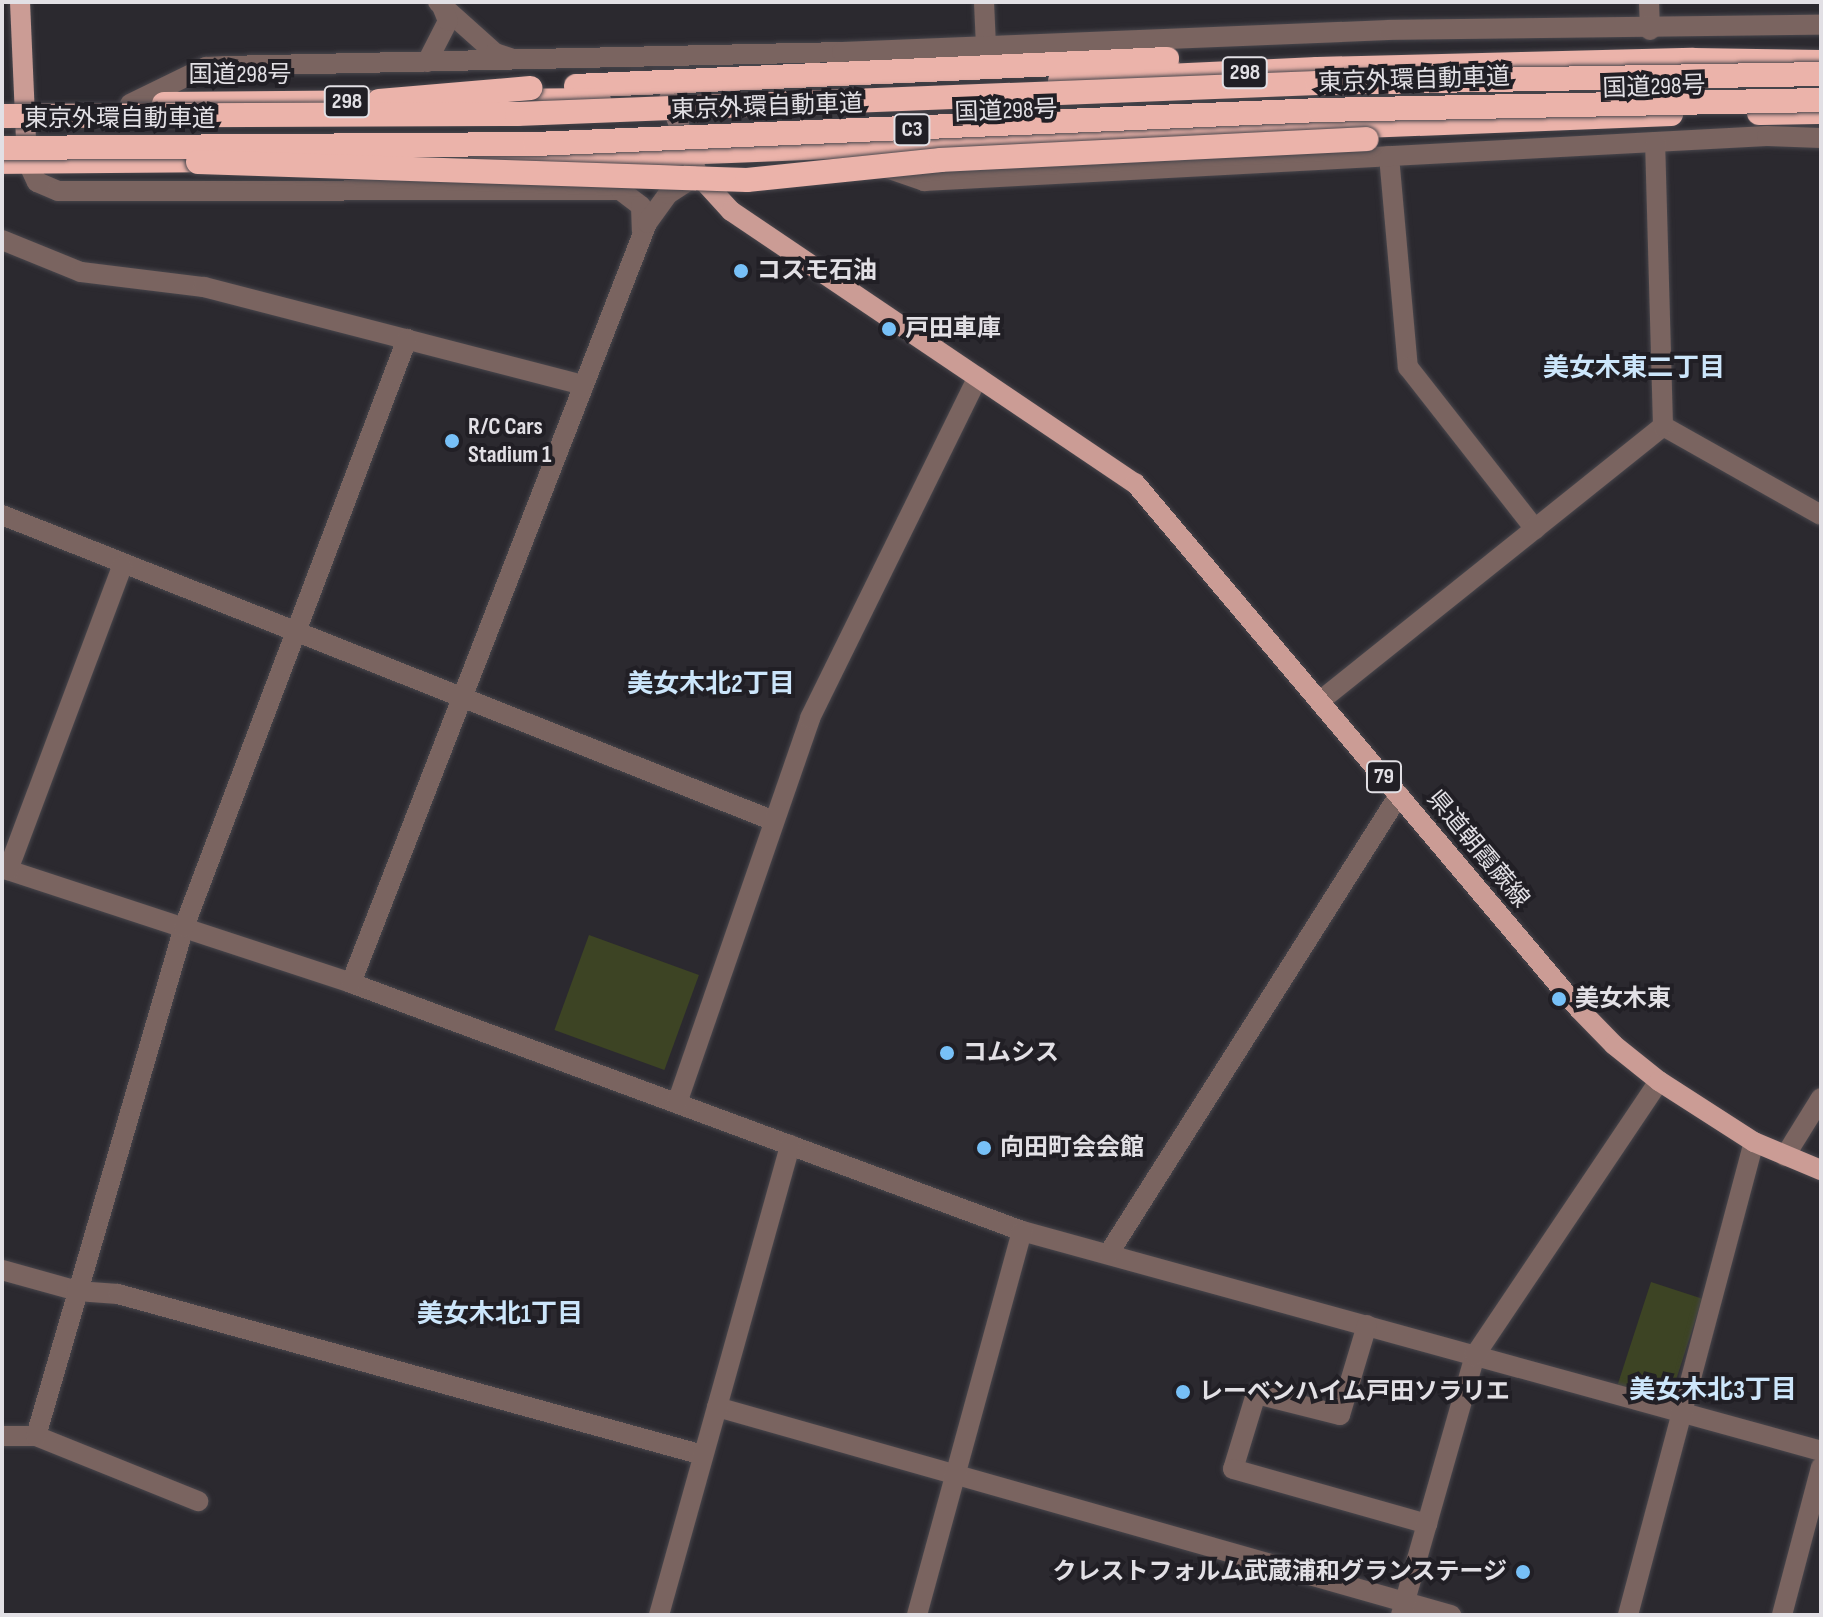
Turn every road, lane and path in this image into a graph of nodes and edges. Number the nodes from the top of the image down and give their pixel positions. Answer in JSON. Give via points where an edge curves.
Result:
{"nodes":[{"id":1,"x":20,"y":2,"type":"edge"},
{"id":2,"x":984,"y":2,"type":"edge"},
{"id":3,"x":1649,"y":2,"type":"edge"},
{"id":4,"x":440,"y":4,"type":"edge"},
{"id":5,"x":1821,"y":25,"type":"edge"},
{"id":6,"x":1650,"y":30,"type":"junction"},
{"id":7,"x":986,"y":46,"type":"junction"},
{"id":8,"x":519,"y":60,"type":"junction"},
{"id":9,"x":1693,"y":60,"type":"junction"},
{"id":10,"x":427,"y":62,"type":"junction"},
{"id":11,"x":1821,"y":62,"type":"edge"},
{"id":12,"x":1821,"y":74,"type":"edge"},
{"id":13,"x":669,"y":99,"type":"junction"},
{"id":14,"x":1821,"y":100,"type":"edge"},
{"id":15,"x":130,"y":104,"type":"junction"},
{"id":16,"x":13,"y":105,"type":"edge"},
{"id":17,"x":1821,"y":112,"type":"edge"},
{"id":18,"x":2,"y":116,"type":"edge"},
{"id":19,"x":177,"y":118,"type":"junction"},
{"id":20,"x":1581,"y":118,"type":"junction"},
{"id":21,"x":1821,"y":138,"type":"edge"},
{"id":22,"x":1655,"y":142,"type":"junction"},
{"id":23,"x":832,"y":147,"type":"junction"},
{"id":24,"x":2,"y":148,"type":"edge"},
{"id":25,"x":686,"y":151,"type":"junction"},
{"id":26,"x":1389,"y":156,"type":"junction"},
{"id":27,"x":577,"y":157,"type":"junction"},
{"id":28,"x":2,"y":162,"type":"edge"},
{"id":29,"x":28,"y":163,"type":"junction"},
{"id":30,"x":698,"y":175,"type":"junction"},
{"id":31,"x":534,"y":192,"type":"junction"},
{"id":32,"x":2,"y":240,"type":"edge"},
{"id":33,"x":637,"y":248,"type":"junction"},
{"id":34,"x":407,"y":339,"type":"junction"},
{"id":35,"x":986,"y":382,"type":"junction"},
{"id":36,"x":584,"y":385,"type":"junction"},
{"id":37,"x":1663,"y":426,"type":"junction"},
{"id":38,"x":2,"y":515,"type":"edge"},
{"id":39,"x":1821,"y":515,"type":"edge"},
{"id":40,"x":1535,"y":529,"type":"junction"},
{"id":41,"x":122,"y":567,"type":"junction"},
{"id":42,"x":298,"y":635,"type":"junction"},
{"id":43,"x":463,"y":696,"type":"junction"},
{"id":44,"x":1320,"y":701,"type":"junction"},
{"id":45,"x":1399,"y":795,"type":"junction"},
{"id":46,"x":774,"y":821,"type":"junction"},
{"id":47,"x":5,"y":869,"type":"edge"},
{"id":48,"x":184,"y":927,"type":"junction"},
{"id":49,"x":351,"y":983,"type":"junction"},
{"id":50,"x":1659,"y":1081,"type":"junction"},
{"id":51,"x":1821,"y":1098,"type":"edge"},
{"id":52,"x":677,"y":1103,"type":"junction"},
{"id":53,"x":1754,"y":1142,"type":"junction"},
{"id":54,"x":790,"y":1145,"type":"junction"},
{"id":55,"x":1785,"y":1156,"type":"junction"},
{"id":56,"x":1821,"y":1170,"type":"edge"},
{"id":57,"x":1022,"y":1231,"type":"junction"},
{"id":58,"x":1109,"y":1253,"type":"junction"},
{"id":59,"x":2,"y":1270,"type":"edge"},
{"id":60,"x":77,"y":1291,"type":"junction"},
{"id":61,"x":1367,"y":1325,"type":"junction"},
{"id":62,"x":1475,"y":1355,"type":"junction"},
{"id":63,"x":717,"y":1407,"type":"junction"},
{"id":64,"x":1683,"y":1413,"type":"junction"},
{"id":65,"x":2,"y":1436,"type":"edge"},
{"id":66,"x":36,"y":1436,"type":"junction"},
{"id":67,"x":1821,"y":1451,"type":"edge"},
{"id":68,"x":703,"y":1455,"type":"junction"},
{"id":69,"x":1821,"y":1467,"type":"edge"},
{"id":70,"x":954,"y":1478,"type":"junction"},
{"id":71,"x":198,"y":1501,"type":"dead end"},
{"id":72,"x":1427,"y":1524,"type":"junction"},
{"id":73,"x":1403,"y":1608,"type":"edge"},
{"id":74,"x":659,"y":1615,"type":"edge"},
{"id":75,"x":917,"y":1615,"type":"edge"},
{"id":76,"x":1451,"y":1615,"type":"edge"},
{"id":77,"x":1628,"y":1615,"type":"edge"},
{"id":78,"x":1782,"y":1615,"type":"edge"}],
"edges":[{"from":1,"to":16,"type":"main road"},
{"from":2,"to":7,"type":"street"},
{"from":3,"to":6,"type":"street"},
{"from":4,"to":8,"type":"street","via":[[495,53]]},
{"from":4,"to":10,"type":"street","via":[[448,21]]},
{"from":5,"to":6,"type":"street"},
{"from":6,"to":7,"type":"street","via":[[1389,30]]},
{"from":7,"to":8,"type":"street"},
{"from":8,"to":10,"type":"street"},
{"from":9,"to":11,"type":"highway","name":"国道298号","number":"298"},
{"from":9,"to":13,"type":"highway","name":"国道298号","number":"298","via":[[1302,70]]},
{"from":9,"to":19,"type":"highway","bridge":true,"via":[[1180,59],[530,88]]},
{"from":10,"to":15,"type":"street","via":[[206,67]]},
{"from":12,"to":19,"type":"highway","name":"東京外環自動車道","number":"C3","bridge":true,"via":[[1317,83],[533,114]]},
{"from":13,"to":15,"type":"highway","name":"国道298号","number":"298"},
{"from":13,"to":25,"type":"main road","number":"79"},
{"from":14,"to":24,"type":"highway","name":"東京外環自動車道","number":"C3","bridge":true,"via":[[1320,110],[535,144]]},
{"from":15,"to":16,"type":"highway","name":"国道298号","number":"298"},
{"from":16,"to":29,"type":"main road"},
{"from":17,"to":20,"type":"highway","name":"国道298号"},
{"from":18,"to":19,"type":"highway","name":"東京外環自動車道","number":"C3","bridge":true},
{"from":20,"to":23,"type":"highway","name":"国道298号"},
{"from":20,"to":24,"type":"highway","bridge":true,"via":[[1477,132],[941,160],[747,180],[326,170]]},
{"from":21,"to":22,"type":"street"},
{"from":22,"to":26,"type":"street"},
{"from":22,"to":37,"type":"street"},
{"from":23,"to":25,"type":"highway","name":"国道298号"},
{"from":23,"to":26,"type":"street","via":[[924,181]]},
{"from":25,"to":27,"type":"highway","name":"国道298号"},
{"from":25,"to":30,"type":"main road","number":"79"},
{"from":26,"to":40,"type":"street","via":[[1408,367]]},
{"from":27,"to":29,"type":"highway","name":"国道298号"},
{"from":27,"to":31,"type":"street"},
{"from":28,"to":29,"type":"highway","name":"国道298号"},
{"from":29,"to":31,"type":"street","via":[[37,182],[58,191]]},
{"from":30,"to":33,"type":"street","via":[[668,194]]},
{"from":30,"to":35,"type":"main road","number":"79","via":[[747,223]]},
{"from":31,"to":33,"type":"street","via":[[620,190],[633,196],[644,217]]},
{"from":32,"to":34,"type":"street","via":[[81,272],[204,287]]},
{"from":33,"to":36,"type":"street"},
{"from":34,"to":36,"type":"street"},
{"from":34,"to":42,"type":"street"},
{"from":35,"to":44,"type":"main road","name":"県道朝霞蕨線","number":"79","via":[[1135,483]]},
{"from":35,"to":46,"type":"street","via":[[810,718]]},
{"from":36,"to":43,"type":"street"},
{"from":37,"to":39,"type":"street"},
{"from":37,"to":40,"type":"street"},
{"from":38,"to":41,"type":"street"},
{"from":40,"to":44,"type":"street"},
{"from":41,"to":42,"type":"street"},
{"from":41,"to":47,"type":"street"},
{"from":42,"to":43,"type":"street"},
{"from":42,"to":48,"type":"street"},
{"from":43,"to":46,"type":"street"},
{"from":43,"to":49,"type":"street"},
{"from":44,"to":45,"type":"main road","name":"県道朝霞蕨線","number":"79"},
{"from":45,"to":50,"type":"main road","name":"県道朝霞蕨線","number":"79","via":[[1579,1009]]},
{"from":45,"to":58,"type":"street"},
{"from":46,"to":52,"type":"street"},
{"from":47,"to":48,"type":"street"},
{"from":48,"to":49,"type":"street"},
{"from":48,"to":60,"type":"street"},
{"from":49,"to":52,"type":"street"},
{"from":50,"to":53,"type":"main road","name":"県道朝霞蕨線","number":"79"},
{"from":50,"to":62,"type":"street"},
{"from":51,"to":55,"type":"street"},
{"from":52,"to":54,"type":"street"},
{"from":53,"to":55,"type":"main road","name":"県道朝霞蕨線","number":"79"},
{"from":53,"to":64,"type":"street"},
{"from":54,"to":57,"type":"street"},
{"from":54,"to":63,"type":"street"},
{"from":55,"to":56,"type":"main road","name":"県道朝霞蕨線","number":"79"},
{"from":57,"to":58,"type":"street"},
{"from":57,"to":70,"type":"street"},
{"from":58,"to":61,"type":"street"},
{"from":59,"to":60,"type":"street"},
{"from":60,"to":66,"type":"street"},
{"from":60,"to":68,"type":"street","via":[[118,1294]]},
{"from":61,"to":62,"type":"street"},
{"from":61,"to":72,"type":"street","via":[[1340,1415],[1256,1394],[1233,1469]]},
{"from":62,"to":64,"type":"street"},
{"from":62,"to":72,"type":"street"},
{"from":63,"to":68,"type":"street"},
{"from":63,"to":70,"type":"street"},
{"from":64,"to":67,"type":"street"},
{"from":64,"to":77,"type":"street"},
{"from":65,"to":66,"type":"street"},
{"from":66,"to":71,"type":"street"},
{"from":68,"to":74,"type":"street"},
{"from":69,"to":78,"type":"street"},
{"from":70,"to":73,"type":"street"},
{"from":70,"to":75,"type":"street"},
{"from":72,"to":73,"type":"street"},
{"from":73,"to":76,"type":"street"}]}
